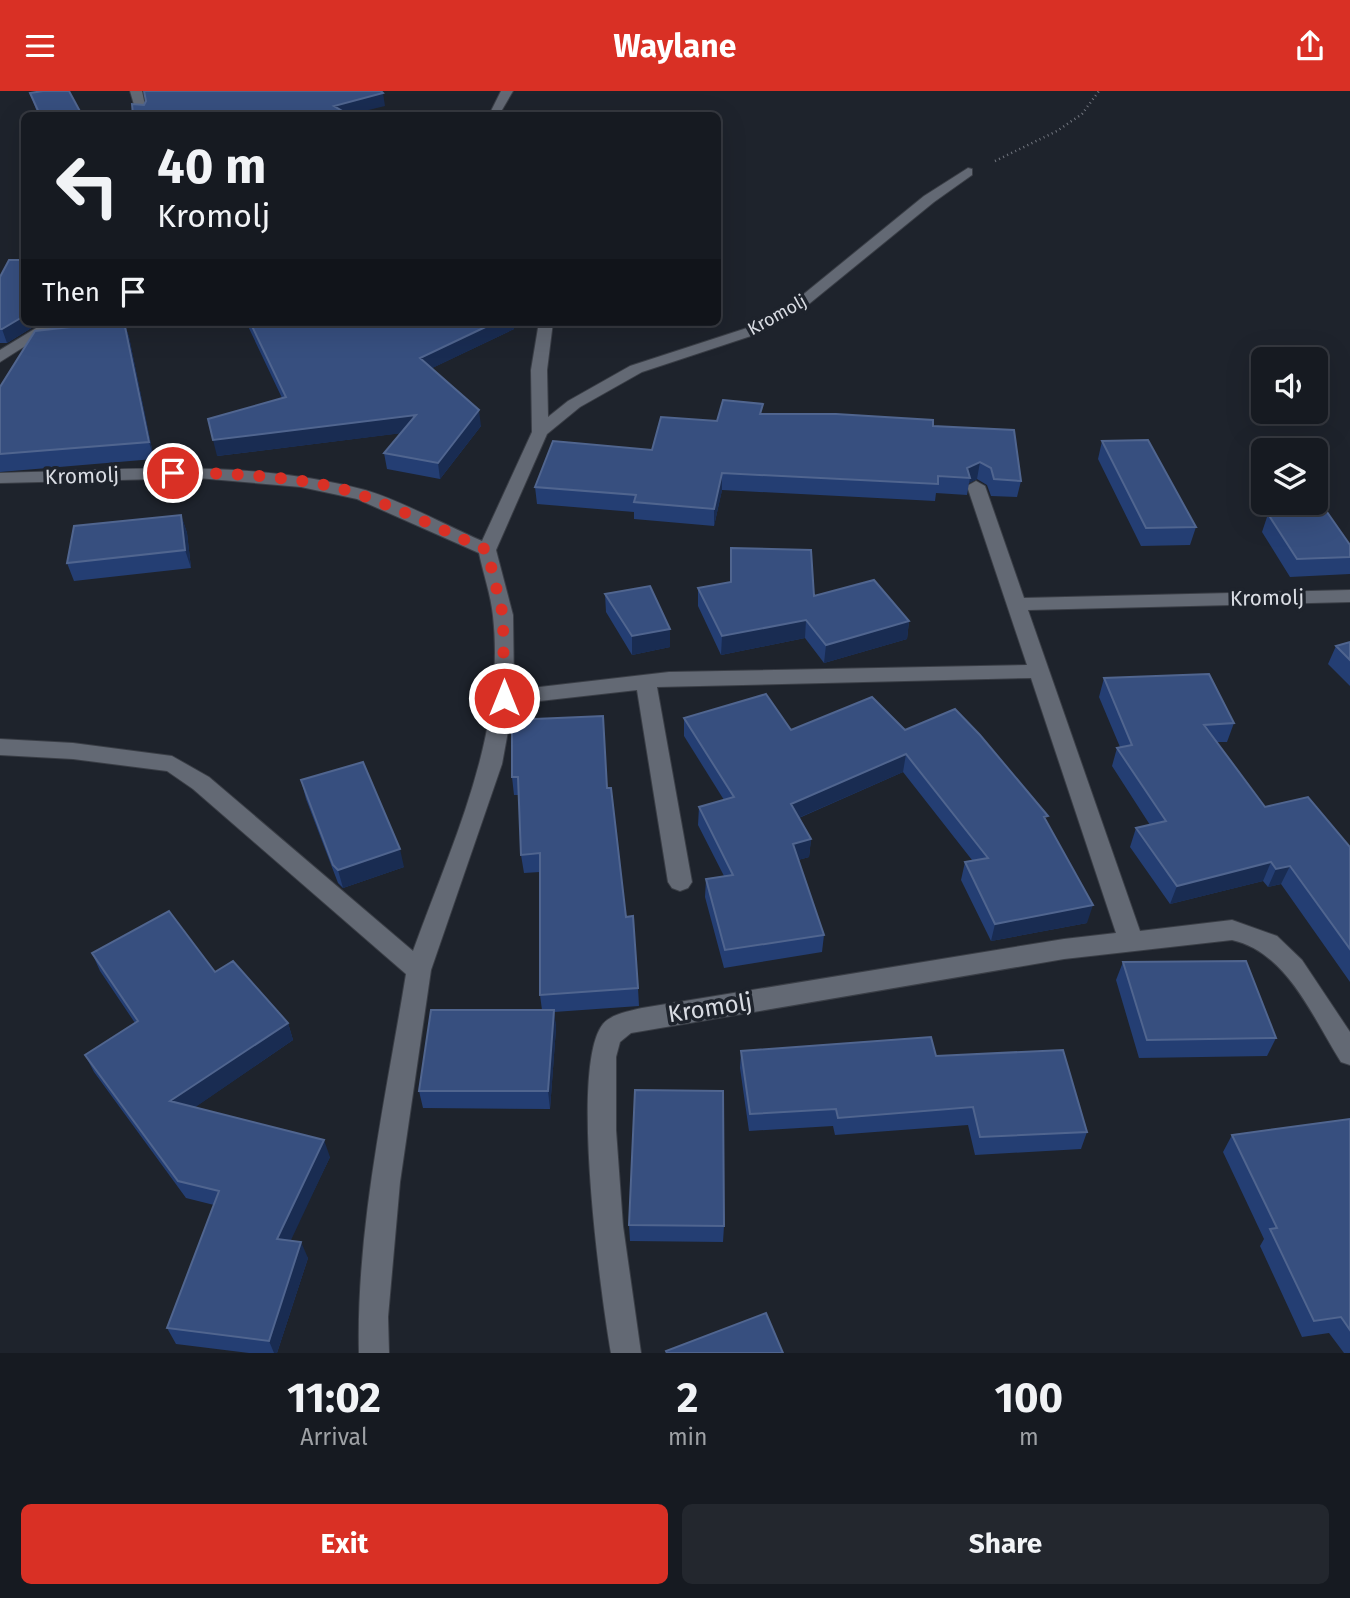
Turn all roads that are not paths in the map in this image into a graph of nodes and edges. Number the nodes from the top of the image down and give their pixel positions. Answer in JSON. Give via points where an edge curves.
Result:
{"nodes":[{"id":1,"x":135,"y":91,"type":"edge"},
{"id":2,"x":507,"y":91,"type":"edge"},
{"id":3,"x":141,"y":112,"type":"edge"},
{"id":4,"x":496,"y":112,"type":"edge"},
{"id":5,"x":968,"y":173,"type":"road end"},
{"id":6,"x":50,"y":326,"type":"edge"},
{"id":7,"x":545,"y":326,"type":"edge"},
{"id":8,"x":0,"y":357,"type":"edge"},
{"id":9,"x":540,"y":432,"type":"junction"},
{"id":10,"x":0,"y":478,"type":"edge"},
{"id":11,"x":976,"y":487,"type":"edge"},
{"id":12,"x":487,"y":550,"type":"junction"},
{"id":13,"x":1350,"y":596,"type":"edge"},
{"id":14,"x":1016,"y":604,"type":"junction"},
{"id":15,"x":1039,"y":671,"type":"junction"},
{"id":16,"x":646,"y":681,"type":"junction"},
{"id":17,"x":504,"y":698,"type":"junction"},
{"id":18,"x":0,"y":747,"type":"edge"},
{"id":19,"x":680,"y":882,"type":"dead end"},
{"id":20,"x":1131,"y":941,"type":"junction"},
{"id":21,"x":419,"y":970,"type":"junction"},
{"id":22,"x":1350,"y":1054,"type":"edge"},
{"id":23,"x":374,"y":1353,"type":"edge"},
{"id":24,"x":626,"y":1353,"type":"edge"}],
"edges":[{"from":1,"to":3,"type":"street"},
{"from":2,"to":4,"type":"street"},
{"from":5,"to":9,"type":"street","name":"Kromolj","via":[[929,199],[799,305],[755,330],[636,369],[574,404]]},
{"from":6,"to":8,"type":"street"},
{"from":7,"to":9,"type":"street","via":[[539,370]]},
{"from":9,"to":12,"type":"street","name":"Kromolj"},
{"from":10,"to":12,"type":"street","name":"Kromolj","via":[[198,473],[301,482],[362,495]]},
{"from":11,"to":14,"type":"street"},
{"from":12,"to":17,"type":"street","via":[[503,615]]},
{"from":13,"to":14,"type":"street","name":"Kromolj"},
{"from":14,"to":15,"type":"street"},
{"from":15,"to":16,"type":"street"},
{"from":15,"to":20,"type":"street"},
{"from":16,"to":17,"type":"street"},
{"from":16,"to":19,"type":"street"},
{"from":17,"to":21,"type":"street","via":[[492,764]]},
{"from":18,"to":21,"type":"street","via":[[172,764],[201,783]]},
{"from":20,"to":22,"type":"street","name":"Kromolj","via":[[1232,930],[1272,944]]},
{"from":20,"to":24,"type":"street","name":"Kromolj","via":[[642,1019],[610,1033],[603,1077],[603,1195]]},
{"from":21,"to":23,"type":"street","via":[[386,1182],[373,1317]]}]}
